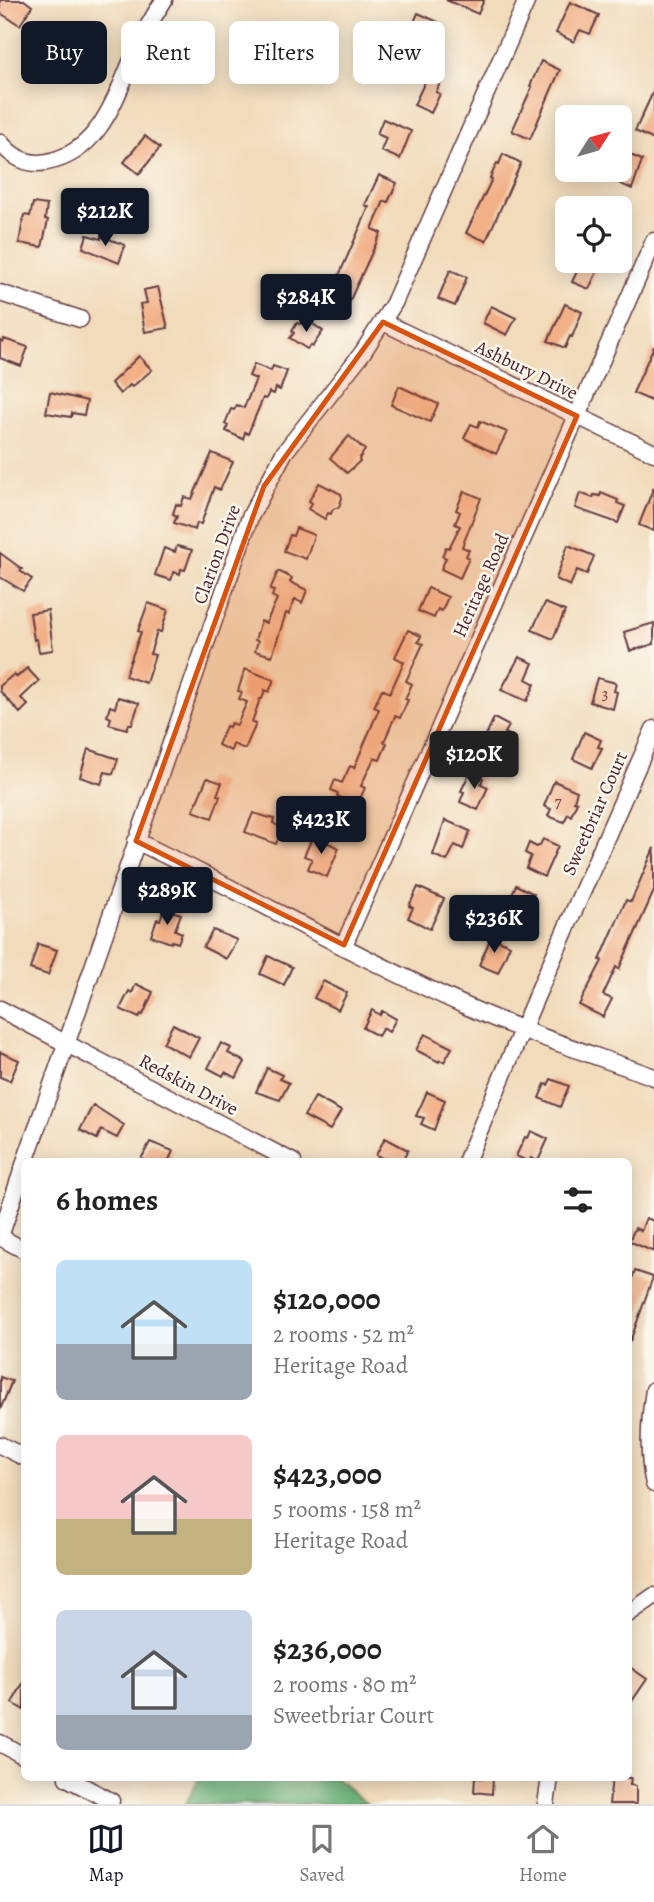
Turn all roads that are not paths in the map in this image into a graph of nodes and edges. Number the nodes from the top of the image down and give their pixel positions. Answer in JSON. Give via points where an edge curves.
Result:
{"nodes":[{"id":1,"x":164,"y":0,"type":"edge"},
{"id":2,"x":527,"y":0,"type":"edge"},
{"id":3,"x":0,"y":142,"type":"edge"},
{"id":4,"x":654,"y":241,"type":"edge"},
{"id":5,"x":0,"y":293,"type":"edge"},
{"id":6,"x":80,"y":319,"type":"dead end"},
{"id":7,"x":383,"y":322,"type":"junction"},
{"id":8,"x":577,"y":416,"type":"junction"},
{"id":9,"x":654,"y":453,"type":"edge"},
{"id":10,"x":654,"y":729,"type":"edge"},
{"id":11,"x":136,"y":841,"type":"junction"},
{"id":12,"x":344,"y":945,"type":"junction"},
{"id":13,"x":0,"y":1009,"type":"edge"},
{"id":14,"x":522,"y":1029,"type":"junction"},
{"id":15,"x":65,"y":1044,"type":"junction"},
{"id":16,"x":654,"y":1077,"type":"edge"},
{"id":17,"x":27,"y":1158,"type":"edge"},
{"id":18,"x":285,"y":1158,"type":"edge"},
{"id":19,"x":468,"y":1158,"type":"edge"},
{"id":20,"x":21,"y":1175,"type":"edge"},
{"id":21,"x":0,"y":1237,"type":"edge"},
{"id":22,"x":21,"y":1248,"type":"edge"},
{"id":23,"x":654,"y":1391,"type":"edge"},
{"id":24,"x":0,"y":1445,"type":"edge"},
{"id":25,"x":21,"y":1456,"type":"edge"},
{"id":26,"x":654,"y":1484,"type":"edge"},
{"id":27,"x":654,"y":1597,"type":"edge"},
{"id":28,"x":632,"y":1611,"type":"edge"},
{"id":29,"x":0,"y":1743,"type":"edge"},
{"id":30,"x":21,"y":1754,"type":"edge"},
{"id":31,"x":72,"y":1781,"type":"edge"},
{"id":32,"x":550,"y":1781,"type":"edge"},
{"id":33,"x":111,"y":1801,"type":"dead end"},
{"id":34,"x":546,"y":1804,"type":"edge"}],
"edges":[{"from":1,"to":3,"type":"street","via":[[134,53],[110,112],[81,146],[40,163],[16,157]]},
{"from":2,"to":7,"type":"street","name":"Clarion Drive"},
{"from":4,"to":8,"type":"street","name":"Heritage Road"},
{"from":5,"to":6,"type":"street"},
{"from":7,"to":8,"type":"street","name":"Ashbury Drive"},
{"from":7,"to":11,"type":"street","name":"Clarion Drive","via":[[264,486]]},
{"from":8,"to":9,"type":"street","name":"Ashbury Drive"},
{"from":8,"to":12,"type":"street","name":"Heritage Road"},
{"from":10,"to":14,"type":"street","name":"Sweetbriar Court"},
{"from":11,"to":12,"type":"street"},
{"from":11,"to":15,"type":"street","name":"Clarion Drive"},
{"from":12,"to":14,"type":"street","via":[[422,986]]},
{"from":13,"to":15,"type":"street","name":"Redskin Drive"},
{"from":14,"to":16,"type":"street"},
{"from":14,"to":19,"type":"street","name":"Sweetbriar Court"},
{"from":15,"to":17,"type":"street","name":"Clarion Drive"},
{"from":15,"to":18,"type":"street","name":"Redskin Drive"},
{"from":20,"to":21,"type":"street","name":"Clarion Drive"},
{"from":21,"to":22,"type":"street"},
{"from":23,"to":26,"type":"street","via":[[649,1450]]},
{"from":24,"to":25,"type":"street"},
{"from":27,"to":28,"type":"street"},
{"from":29,"to":30,"type":"street"},
{"from":31,"to":33,"type":"street"},
{"from":32,"to":34,"type":"street"}]}
